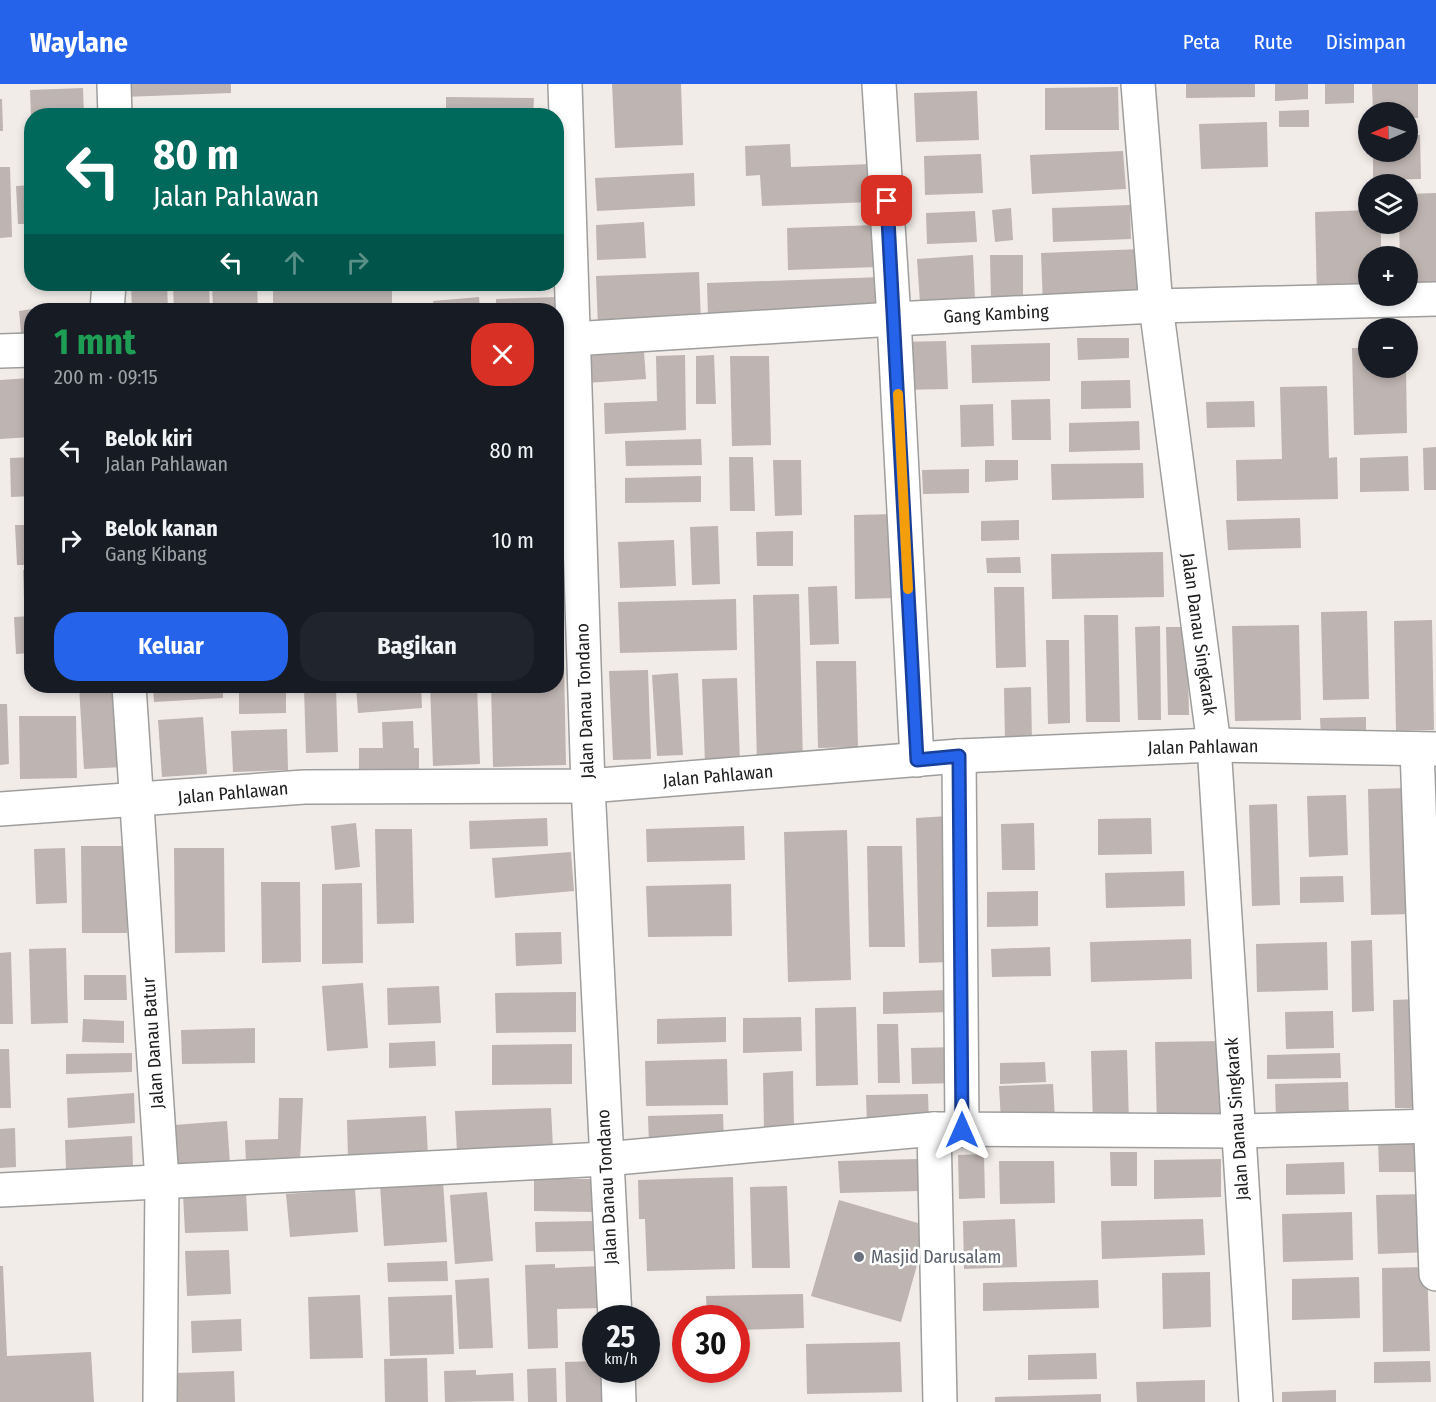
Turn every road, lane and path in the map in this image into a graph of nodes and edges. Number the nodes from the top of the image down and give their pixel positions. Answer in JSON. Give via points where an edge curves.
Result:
{"nodes":[{"id":1,"x":114,"y":84,"type":"edge"},
{"id":2,"x":565,"y":84,"type":"edge"},
{"id":3,"x":879,"y":84,"type":"edge"},
{"id":4,"x":1138,"y":84,"type":"edge"},
{"id":5,"x":115,"y":108,"type":"edge"},
{"id":6,"x":1436,"y":299,"type":"edge"},
{"id":7,"x":1156,"y":306,"type":"junction"},
{"id":8,"x":894,"y":319,"type":"junction"},
{"id":9,"x":564,"y":340,"type":"edge"},
{"id":10,"x":24,"y":350,"type":"edge"},
{"id":11,"x":0,"y":351,"type":"edge"},
{"id":12,"x":569,"y":593,"type":"edge"},
{"id":13,"x":130,"y":693,"type":"edge"},
{"id":14,"x":1214,"y":745,"type":"junction"},
{"id":15,"x":1426,"y":749,"type":"edge"},
{"id":16,"x":959,"y":756,"type":"junction"},
{"id":17,"x":917,"y":760,"type":"junction"},
{"id":18,"x":588,"y":786,"type":"junction"},
{"id":19,"x":138,"y":801,"type":"junction"},
{"id":20,"x":0,"y":809,"type":"edge"},
{"id":21,"x":1433,"y":1126,"type":"edge"},
{"id":22,"x":948,"y":1130,"type":"junction"},
{"id":23,"x":1238,"y":1131,"type":"junction"},
{"id":24,"x":605,"y":1159,"type":"junction"},
{"id":25,"x":162,"y":1181,"type":"junction"},
{"id":26,"x":0,"y":1190,"type":"edge"},
{"id":27,"x":1436,"y":1274,"type":"edge"},
{"id":28,"x":614,"y":1305,"type":"edge"},
{"id":29,"x":619,"y":1383,"type":"edge"},
{"id":30,"x":160,"y":1402,"type":"edge"},
{"id":31,"x":620,"y":1402,"type":"edge"},
{"id":32,"x":940,"y":1402,"type":"edge"},
{"id":33,"x":1256,"y":1402,"type":"edge"}],
"edges":[{"from":1,"to":5,"type":"street"},
{"from":2,"to":9,"type":"street","name":"Jalan Danau Tondano"},
{"from":3,"to":8,"type":"street"},
{"from":4,"to":7,"type":"street","name":"Jalan Danau Singkarak"},
{"from":6,"to":7,"type":"street","name":"Gang Kambing"},
{"from":7,"to":8,"type":"street","name":"Gang Kambing"},
{"from":7,"to":14,"type":"street","name":"Jalan Danau Singkarak"},
{"from":8,"to":9,"type":"street","name":"Gang Kambing"},
{"from":8,"to":17,"type":"street"},
{"from":9,"to":12,"type":"street","name":"Jalan Danau Tondano"},
{"from":10,"to":11,"type":"street"},
{"from":12,"to":18,"type":"street","name":"Jalan Danau Tondano"},
{"from":13,"to":19,"type":"street","name":"Jalan Danau Batur"},
{"from":14,"to":15,"type":"street","name":"Jalan Pahlawan"},
{"from":14,"to":16,"type":"street","name":"Jalan Pahlawan"},
{"from":14,"to":23,"type":"street","name":"Jalan Danau Singkarak"},
{"from":15,"to":21,"type":"street"},
{"from":16,"to":17,"type":"street","name":"Jalan Pahlawan"},
{"from":16,"to":22,"type":"street"},
{"from":17,"to":18,"type":"street","name":"Jalan Pahlawan"},
{"from":18,"to":19,"type":"street","name":"Jalan Pahlawan","via":[[304,787]]},
{"from":18,"to":24,"type":"street","name":"Jalan Danau Tondano"},
{"from":19,"to":20,"type":"street","name":"Jalan Pahlawan"},
{"from":19,"to":25,"type":"street","name":"Jalan Danau Batur"},
{"from":21,"to":23,"type":"street"},
{"from":21,"to":27,"type":"street"},
{"from":22,"to":23,"type":"street"},
{"from":22,"to":24,"type":"street"},
{"from":22,"to":32,"type":"street"},
{"from":23,"to":33,"type":"street","name":"Jalan Danau Singkarak"},
{"from":24,"to":25,"type":"street"},
{"from":24,"to":28,"type":"street","name":"Jalan Danau Tondano"},
{"from":25,"to":26,"type":"street"},
{"from":25,"to":30,"type":"street","name":"Jalan Danau Batur"},
{"from":29,"to":31,"type":"street"}]}
